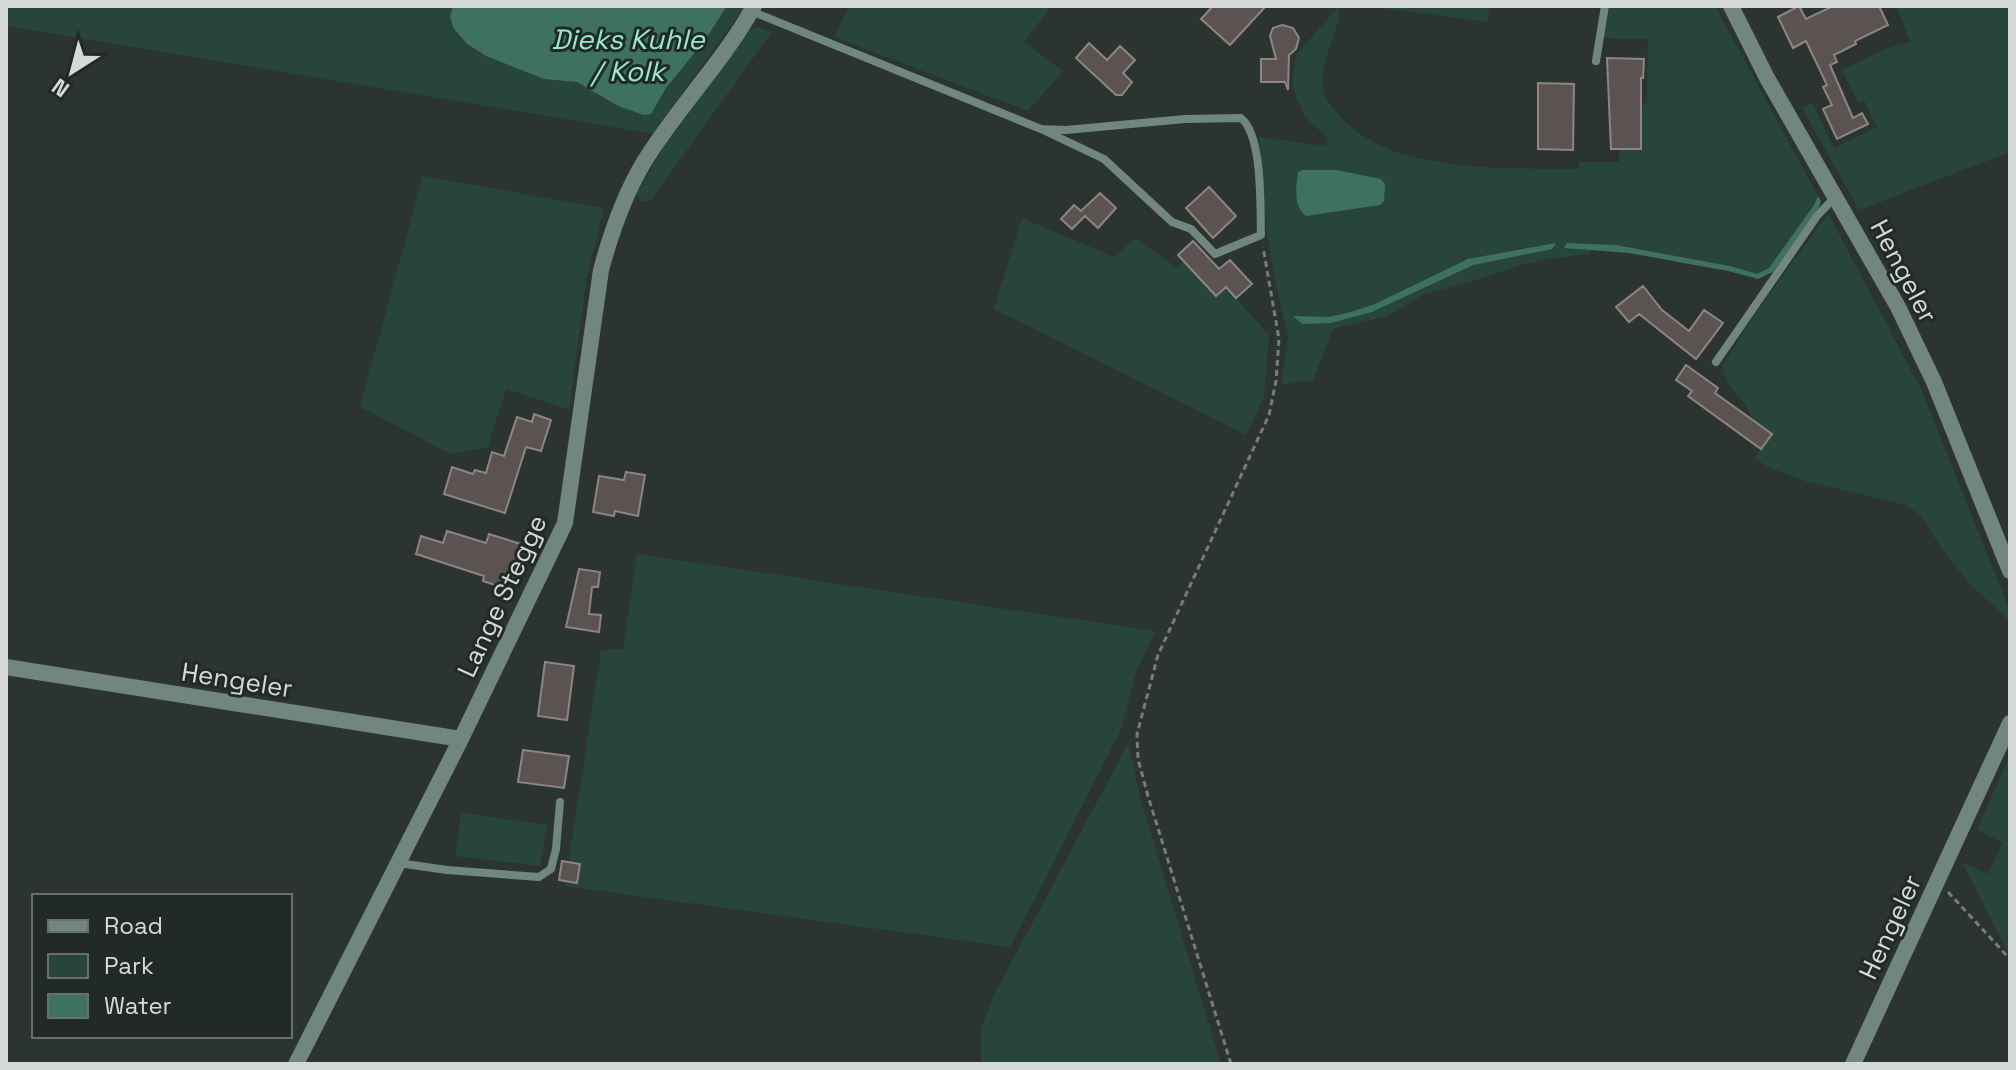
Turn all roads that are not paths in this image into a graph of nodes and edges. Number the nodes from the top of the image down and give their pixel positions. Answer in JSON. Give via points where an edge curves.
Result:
{"nodes":[{"id":1,"x":1605,"y":6,"type":"edge"},
{"id":2,"x":1731,"y":6,"type":"edge"},
{"id":3,"x":753,"y":8,"type":"edge"},
{"id":4,"x":1596,"y":61,"type":"dead end"},
{"id":5,"x":1041,"y":129,"type":"junction"},
{"id":6,"x":1835,"y":197,"type":"junction"},
{"id":7,"x":1716,"y":362,"type":"dead end"},
{"id":8,"x":2010,"y":571,"type":"edge"},
{"id":9,"x":6,"y":667,"type":"edge"},
{"id":10,"x":2010,"y":723,"type":"edge"},
{"id":11,"x":461,"y":739,"type":"junction"},
{"id":12,"x":560,"y":802,"type":"dead end"},
{"id":13,"x":398,"y":863,"type":"junction"},
{"id":14,"x":296,"y":1064,"type":"edge"},
{"id":15,"x":1853,"y":1064,"type":"edge"}],
"edges":[{"from":1,"to":4,"type":"lane"},
{"from":2,"to":6,"type":"street","name":"Hengeler"},
{"from":3,"to":5,"type":"lane"},
{"from":3,"to":11,"type":"street","name":"Lange Stegge","via":[[644,162],[611,234],[601,270],[565,523]]},
{"from":5,"to":5,"type":"lane","via":[[1241,118],[1251,133],[1259,176],[1261,235],[1215,254],[1104,159]]},
{"from":6,"to":7,"type":"lane"},
{"from":6,"to":8,"type":"street","name":"Hengeler","via":[[1934,382]]},
{"from":9,"to":11,"type":"street","name":"Hengeler"},
{"from":10,"to":15,"type":"street","name":"Hengeler"},
{"from":11,"to":13,"type":"street","name":"Lange Stegge"},
{"from":12,"to":13,"type":"lane","via":[[551,869],[539,877]]},
{"from":13,"to":14,"type":"street","name":"Lange Stegge"}]}
